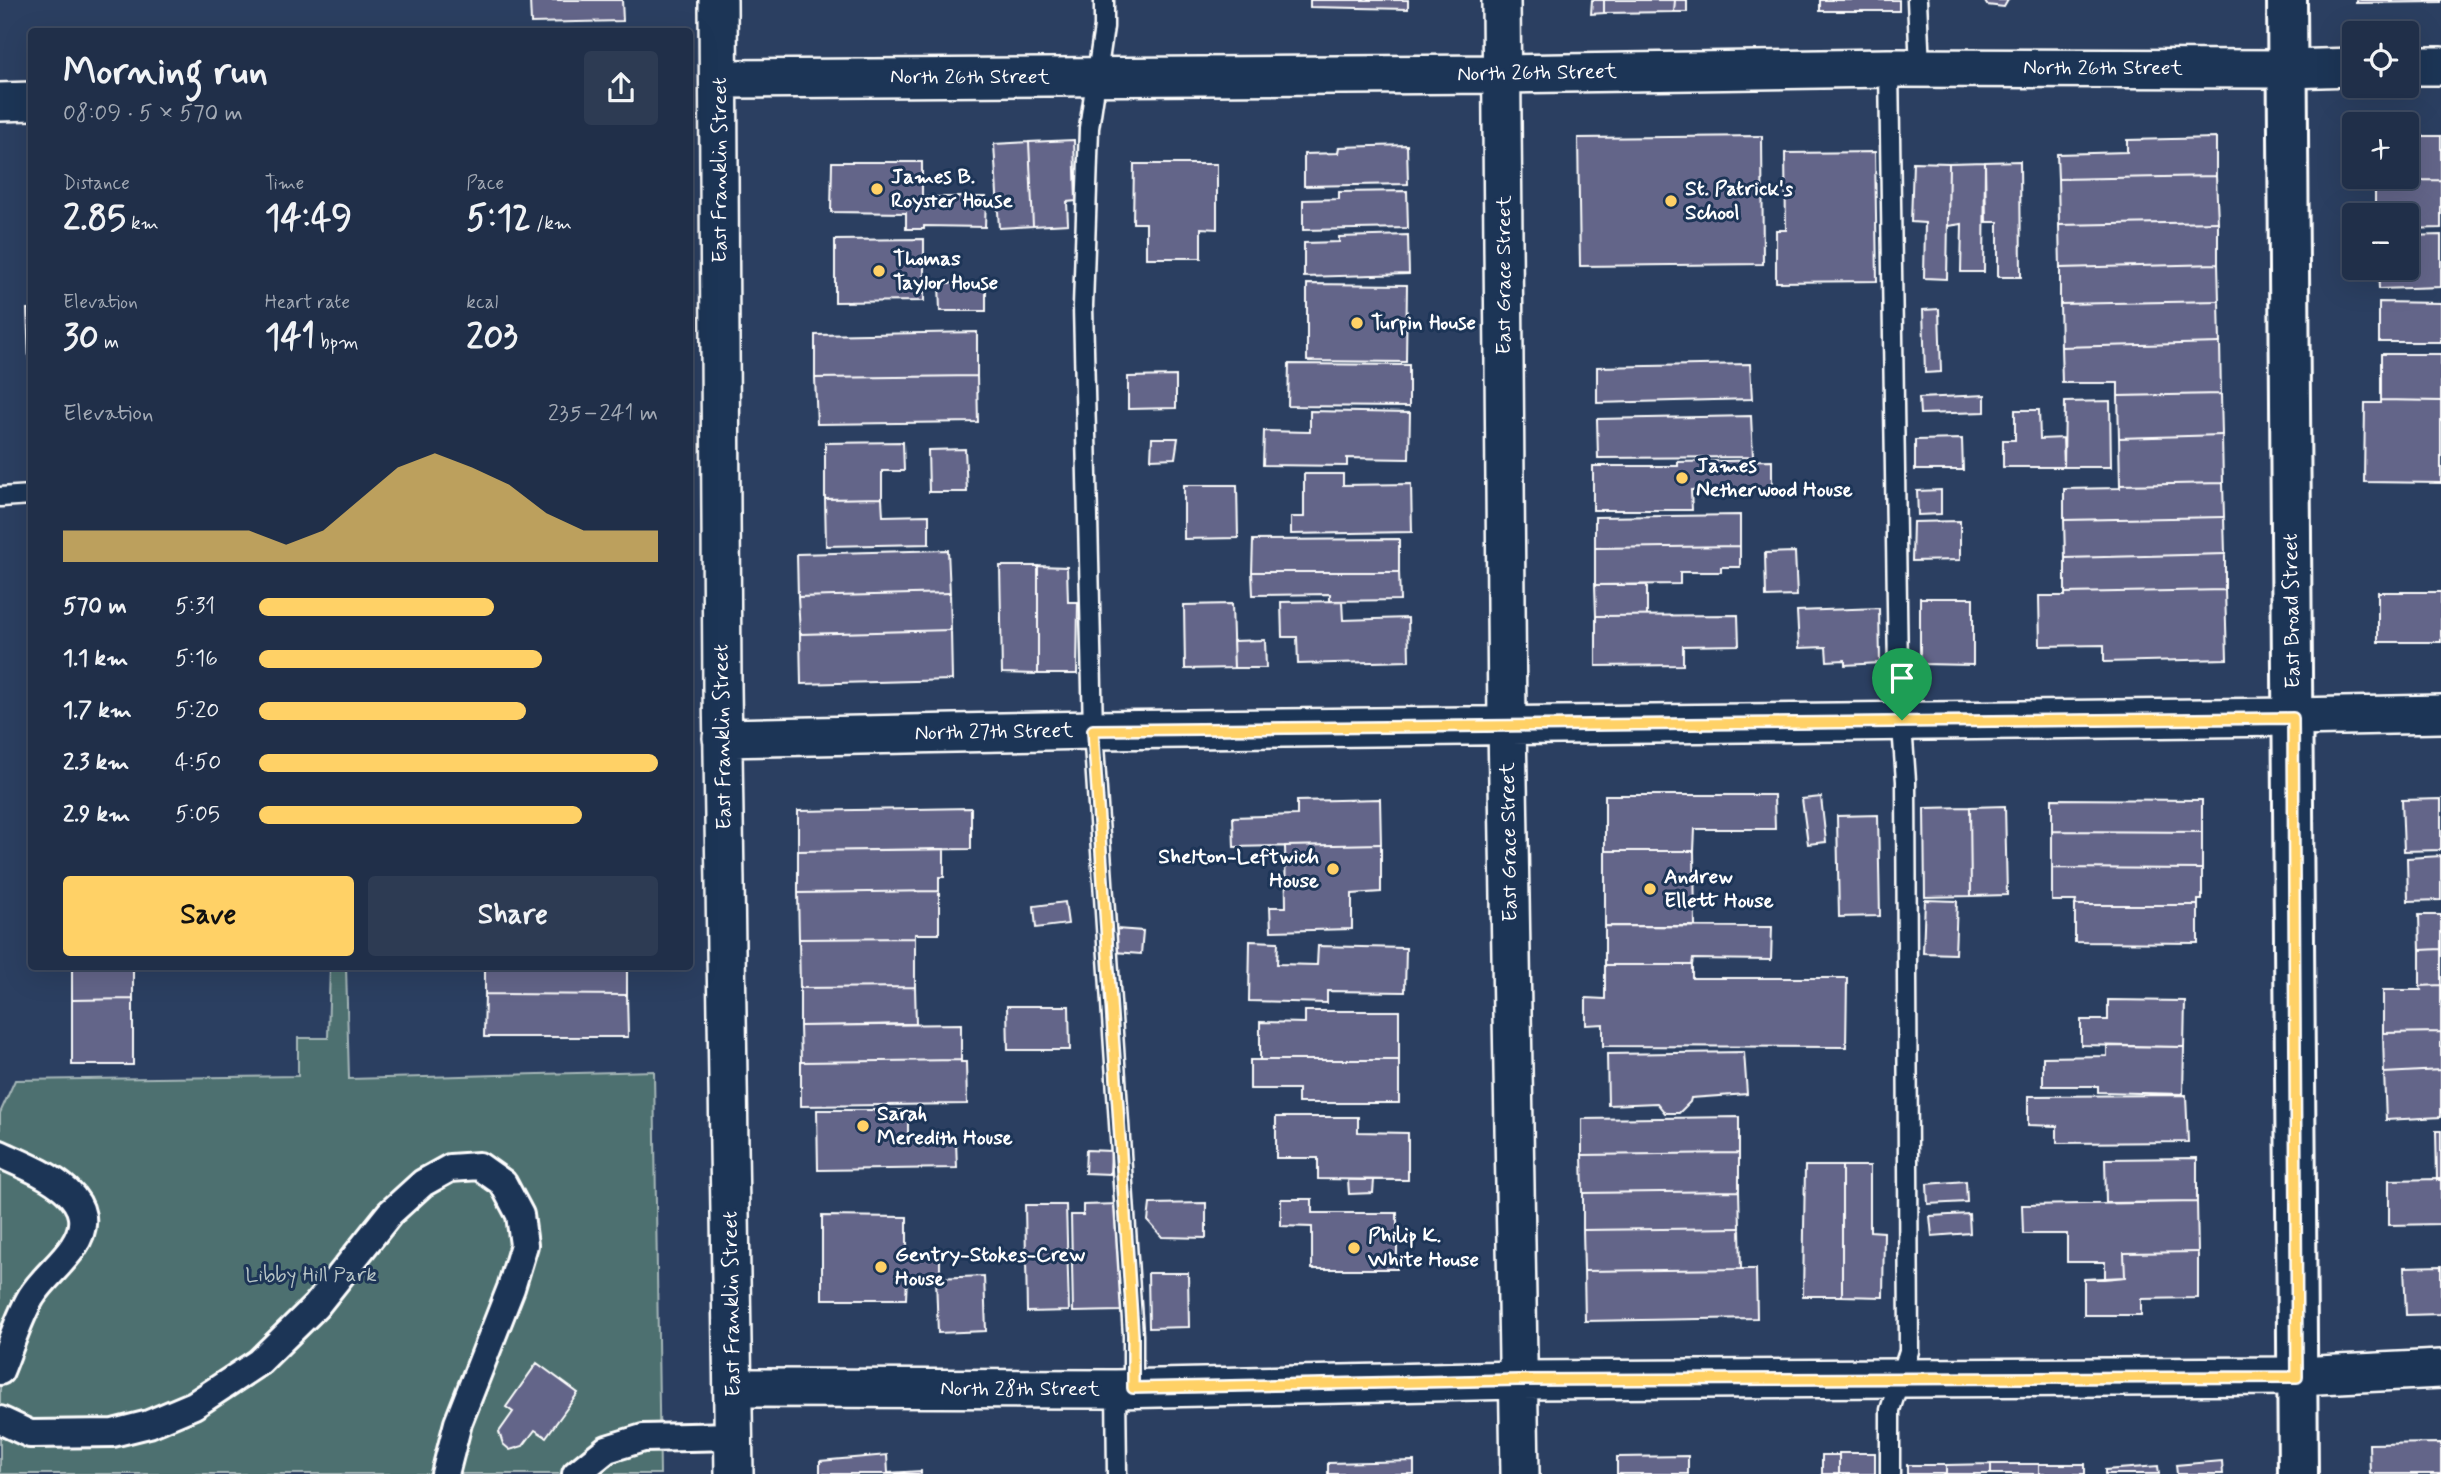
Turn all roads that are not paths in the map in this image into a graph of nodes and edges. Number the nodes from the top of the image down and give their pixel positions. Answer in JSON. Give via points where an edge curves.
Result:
{"nodes":[{"id":1,"x":718,"y":0,"type":"edge"},
{"id":2,"x":1104,"y":0,"type":"edge"},
{"id":3,"x":1501,"y":0,"type":"edge"},
{"id":4,"x":1917,"y":0,"type":"edge"},
{"id":5,"x":2287,"y":0,"type":"edge"},
{"id":6,"x":2419,"y":66,"type":"edge"},
{"id":7,"x":2441,"y":66,"type":"edge"},
{"id":8,"x":2342,"y":67,"type":"edge"},
{"id":9,"x":1904,"y":68,"type":"junction"},
{"id":10,"x":2287,"y":69,"type":"junction"},
{"id":11,"x":1502,"y":74,"type":"junction"},
{"id":12,"x":1097,"y":76,"type":"junction"},
{"id":13,"x":719,"y":79,"type":"junction"},
{"id":14,"x":28,"y":101,"type":"edge"},
{"id":15,"x":0,"y":102,"type":"edge"},
{"id":16,"x":28,"y":495,"type":"edge"},
{"id":17,"x":0,"y":496,"type":"edge"},
{"id":18,"x":2441,"y":714,"type":"edge"},
{"id":19,"x":2293,"y":718,"type":"junction"},
{"id":20,"x":1902,"y":720,"type":"junction"},
{"id":21,"x":1507,"y":724,"type":"junction"},
{"id":22,"x":1093,"y":730,"type":"junction"},
{"id":23,"x":722,"y":738,"type":"junction"},
{"id":24,"x":0,"y":1154,"type":"edge"},
{"id":25,"x":2441,"y":1370,"type":"edge"},
{"id":26,"x":0,"y":1371,"type":"edge"},
{"id":27,"x":1900,"y":1377,"type":"junction"},
{"id":28,"x":2297,"y":1377,"type":"junction"},
{"id":29,"x":1518,"y":1380,"type":"junction"},
{"id":30,"x":733,"y":1388,"type":"junction"},
{"id":31,"x":1124,"y":1388,"type":"junction"},
{"id":32,"x":0,"y":1420,"type":"edge"},
{"id":33,"x":734,"y":1436,"type":"junction"},
{"id":34,"x":446,"y":1474,"type":"edge"},
{"id":35,"x":576,"y":1474,"type":"edge"},
{"id":36,"x":734,"y":1474,"type":"edge"},
{"id":37,"x":1117,"y":1474,"type":"edge"},
{"id":38,"x":1520,"y":1474,"type":"edge"},
{"id":39,"x":1890,"y":1474,"type":"edge"},
{"id":40,"x":2298,"y":1474,"type":"edge"}],
"edges":[{"from":1,"to":13,"type":"street","name":"East Franklin Street"},
{"from":2,"to":12,"type":"lane"},
{"from":3,"to":11,"type":"street","name":"East Grace Street"},
{"from":4,"to":9,"type":"lane"},
{"from":5,"to":10,"type":"main road","name":"East Broad Street"},
{"from":6,"to":7,"type":"street"},
{"from":8,"to":10,"type":"street","name":"North 26th Street"},
{"from":9,"to":10,"type":"street","name":"North 26th Street"},
{"from":9,"to":11,"type":"street","name":"North 26th Street"},
{"from":9,"to":20,"type":"lane","via":[[1898,671]]},
{"from":10,"to":19,"type":"main road","name":"East Broad Street"},
{"from":11,"to":12,"type":"street","name":"North 26th Street"},
{"from":11,"to":21,"type":"street","name":"East Grace Street"},
{"from":12,"to":13,"type":"street","name":"North 26th Street"},
{"from":12,"to":22,"type":"lane","via":[[1089,128],[1083,306]]},
{"from":13,"to":23,"type":"street","name":"East Franklin Street"},
{"from":14,"to":15,"type":"street"},
{"from":16,"to":17,"type":"lane"},
{"from":18,"to":19,"type":"street","name":"North 27th Street"},
{"from":19,"to":20,"type":"street","name":"North 27th Street"},
{"from":19,"to":28,"type":"main road","name":"East Broad Street"},
{"from":20,"to":21,"type":"street","name":"North 27th Street"},
{"from":20,"to":27,"type":"lane","via":[[1909,1351]]},
{"from":21,"to":22,"type":"street","name":"North 27th Street"},
{"from":21,"to":29,"type":"street","name":"East Grace Street"},
{"from":22,"to":23,"type":"street","name":"North 27th Street"},
{"from":22,"to":31,"type":"lane","via":[[1133,1335]]},
{"from":23,"to":30,"type":"street","name":"East Franklin Street"},
{"from":24,"to":26,"type":"street","via":[[53,1179],[73,1194],[82,1216],[80,1235],[72,1249],[30,1298]]},
{"from":25,"to":28,"type":"street","name":"North 28th Street"},
{"from":27,"to":28,"type":"street","name":"North 28th Street"},
{"from":27,"to":29,"type":"street","name":"North 28th Street"},
{"from":27,"to":39,"type":"lane","via":[[1890,1410]]},
{"from":28,"to":40,"type":"main road","name":"East Broad Street"},
{"from":29,"to":31,"type":"street","name":"North 28th Street"},
{"from":29,"to":38,"type":"street","name":"East Grace Street"},
{"from":30,"to":31,"type":"street","name":"North 28th Street"},
{"from":30,"to":33,"type":"street","name":"East Franklin Street"},
{"from":31,"to":37,"type":"lane"},
{"from":32,"to":34,"type":"street","via":[[30,1434],[113,1433],[194,1405],[259,1362],[316,1306],[390,1213],[423,1183],[450,1168],[479,1166],[503,1183],[520,1215],[524,1245],[458,1423]]},
{"from":33,"to":35,"type":"street","via":[[643,1438],[607,1449]]},
{"from":33,"to":36,"type":"street","name":"East Franklin Street"}]}
